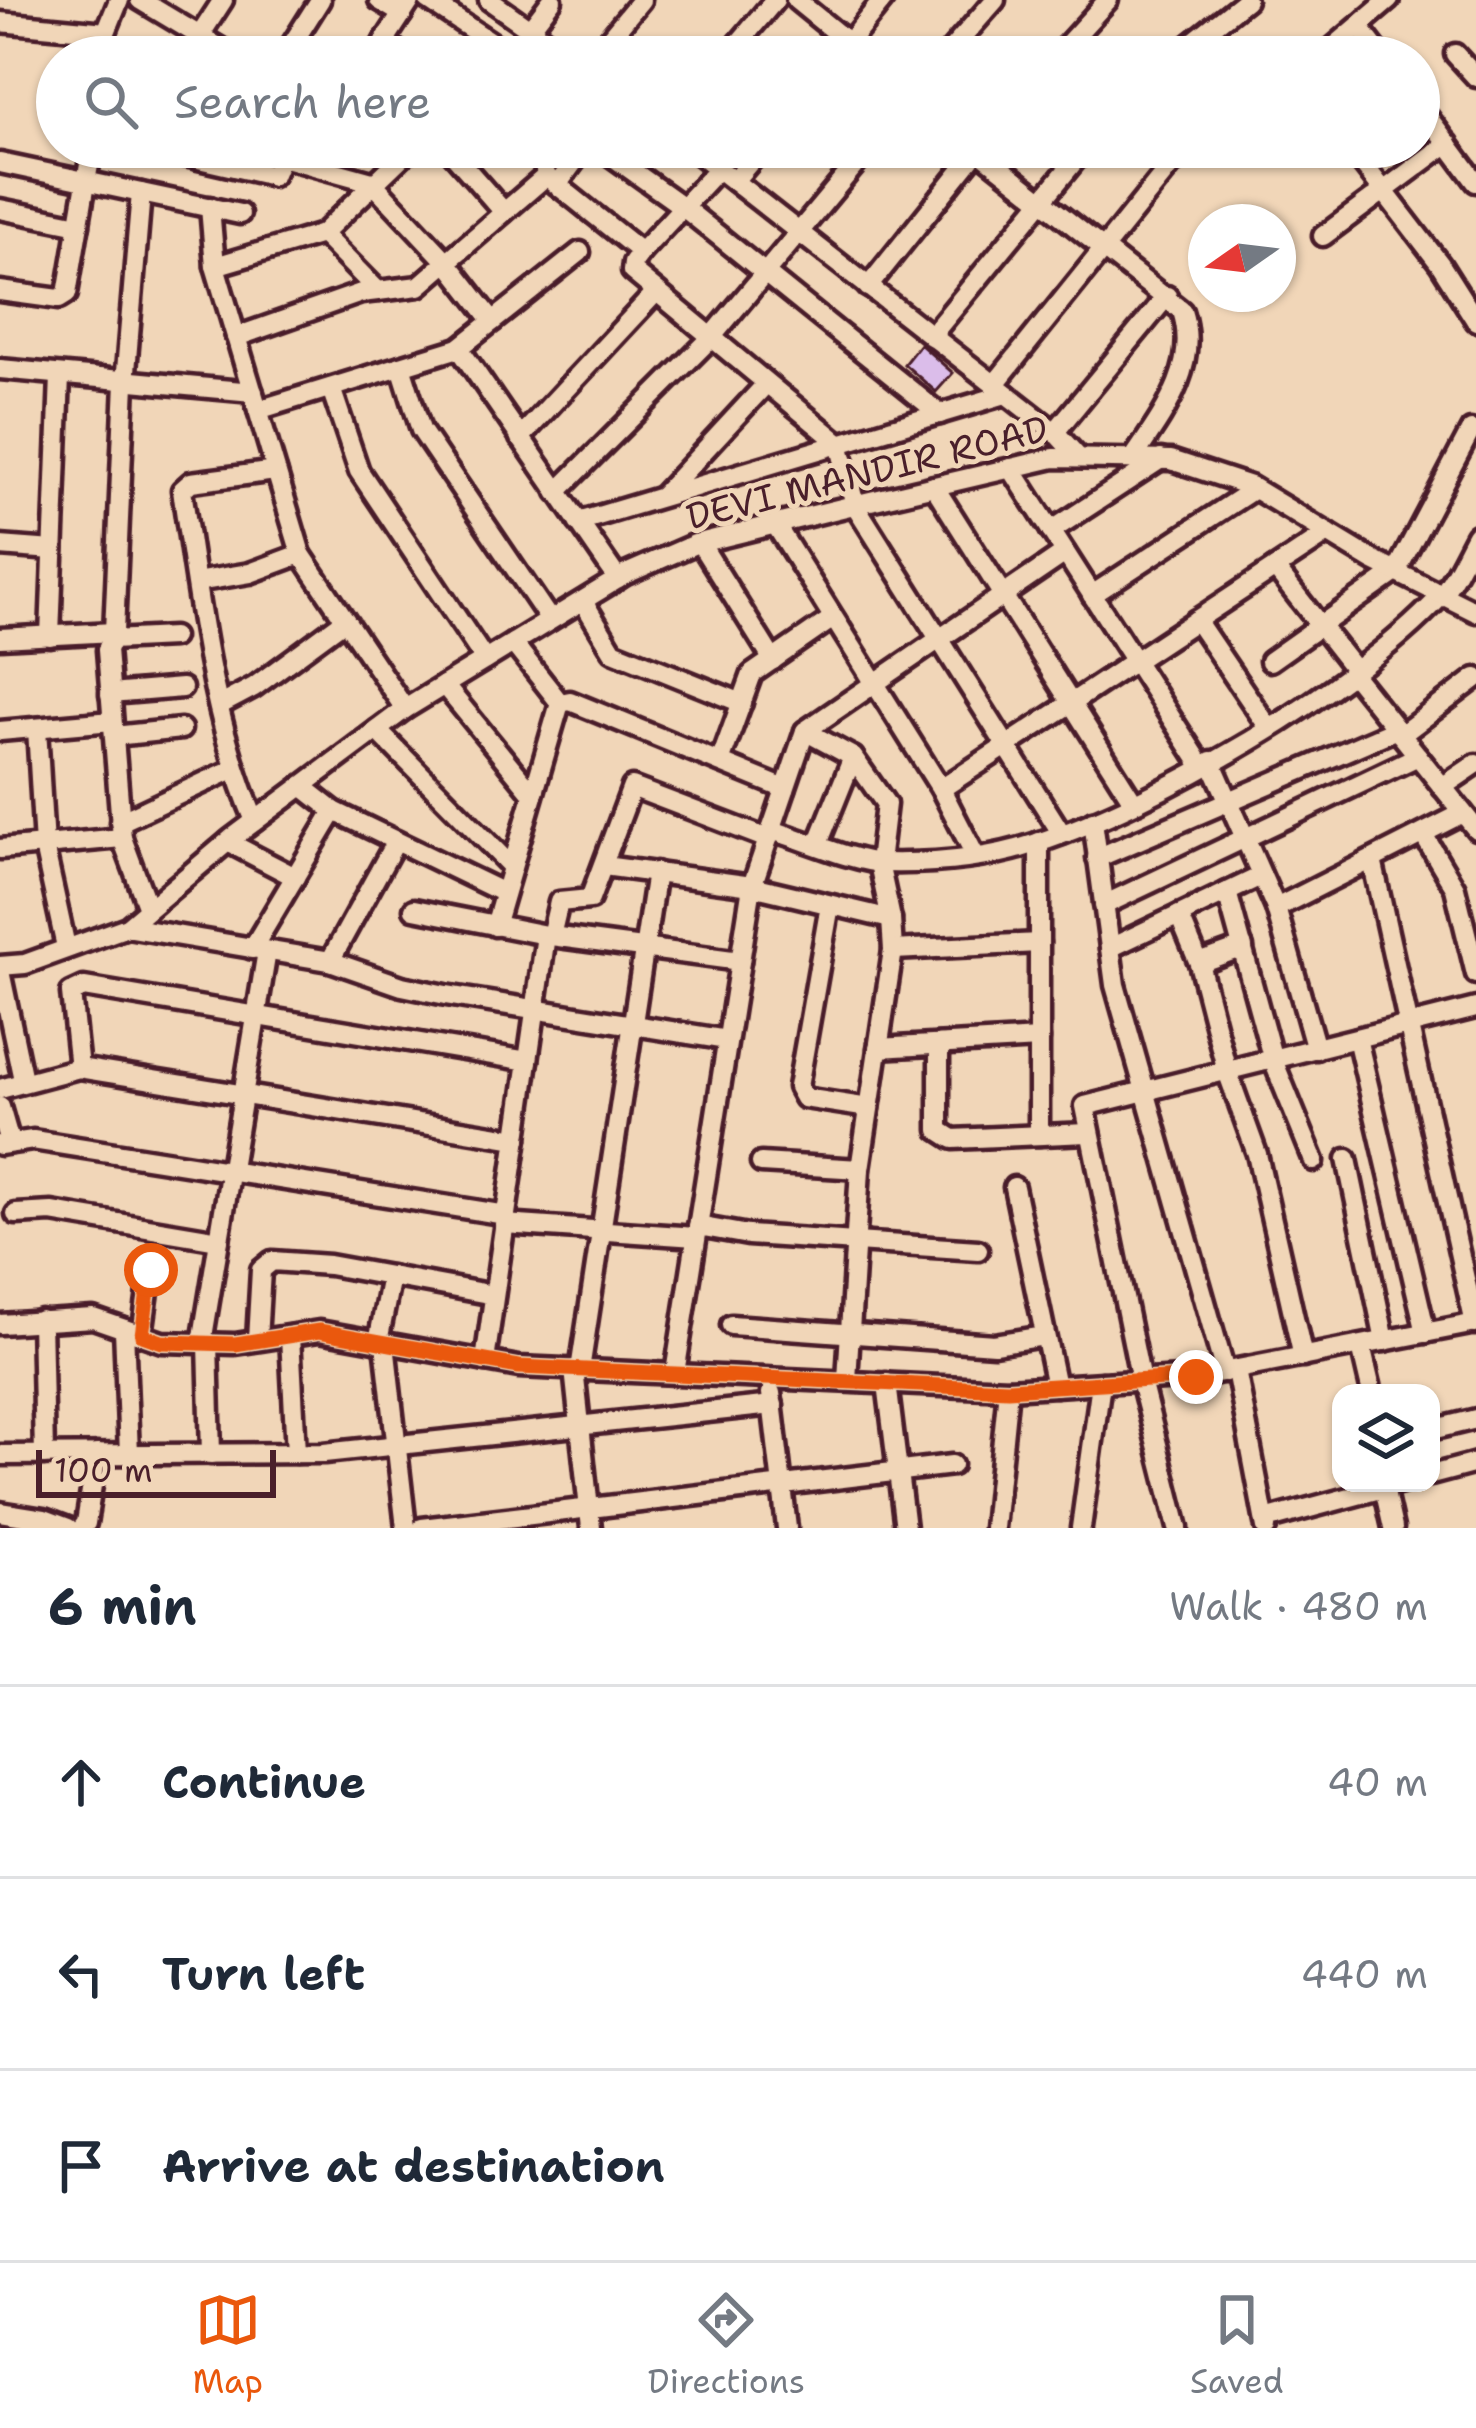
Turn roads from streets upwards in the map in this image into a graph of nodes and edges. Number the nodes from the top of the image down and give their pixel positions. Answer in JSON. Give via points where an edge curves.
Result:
{"nodes":[{"id":1,"x":119,"y":0,"type":"edge"},
{"id":2,"x":140,"y":0,"type":"edge"},
{"id":3,"x":223,"y":0,"type":"edge"},
{"id":4,"x":320,"y":0,"type":"edge"},
{"id":5,"x":379,"y":0,"type":"edge"},
{"id":6,"x":428,"y":0,"type":"edge"},
{"id":7,"x":489,"y":0,"type":"edge"},
{"id":8,"x":552,"y":0,"type":"edge"},
{"id":9,"x":641,"y":0,"type":"edge"},
{"id":10,"x":775,"y":0,"type":"edge"},
{"id":11,"x":796,"y":0,"type":"edge"},
{"id":12,"x":883,"y":0,"type":"edge"},
{"id":13,"x":994,"y":0,"type":"edge"},
{"id":14,"x":1108,"y":0,"type":"edge"},
{"id":15,"x":1246,"y":0,"type":"edge"},
{"id":16,"x":1389,"y":0,"type":"edge"},
{"id":17,"x":406,"y":7,"type":"edge"},
{"id":18,"x":0,"y":22,"type":"edge"},
{"id":19,"x":1359,"y":27,"type":"junction"},
{"id":20,"x":530,"y":29,"type":"junction"},
{"id":21,"x":106,"y":32,"type":"junction"},
{"id":22,"x":106,"y":36,"type":"edge"},
{"id":23,"x":200,"y":36,"type":"joint"},
{"id":24,"x":297,"y":36,"type":"edge"},
{"id":25,"x":387,"y":36,"type":"edge"},
{"id":26,"x":482,"y":36,"type":"edge"},
{"id":27,"x":540,"y":36,"type":"edge"},
{"id":28,"x":611,"y":36,"type":"edge"},
{"id":29,"x":745,"y":36,"type":"edge"},
{"id":30,"x":830,"y":36,"type":"edge"},
{"id":31,"x":854,"y":36,"type":"edge"},
{"id":32,"x":963,"y":36,"type":"edge"},
{"id":33,"x":1075,"y":36,"type":"edge"},
{"id":34,"x":1201,"y":36,"type":"edge"},
{"id":35,"x":1348,"y":36,"type":"edge"},
{"id":36,"x":1366,"y":36,"type":"edge"},
{"id":37,"x":1455,"y":54,"type":"dead end"},
{"id":38,"x":1476,"y":76,"type":"edge"},
{"id":39,"x":1440,"y":132,"type":"edge"},
{"id":40,"x":1448,"y":142,"type":"junction"},
{"id":41,"x":1440,"y":148,"type":"edge"},
{"id":42,"x":0,"y":163,"type":"edge"},
{"id":43,"x":90,"y":168,"type":"edge"},
{"id":44,"x":238,"y":168,"type":"edge"},
{"id":45,"x":277,"y":168,"type":"edge"},
{"id":46,"x":331,"y":168,"type":"edge"},
{"id":47,"x":388,"y":168,"type":"edge"},
{"id":48,"x":465,"y":168,"type":"edge"},
{"id":49,"x":546,"y":168,"type":"edge"},
{"id":50,"x":564,"y":168,"type":"edge"},
{"id":51,"x":628,"y":168,"type":"edge"},
{"id":52,"x":717,"y":168,"type":"edge"},
{"id":53,"x":735,"y":168,"type":"edge"},
{"id":54,"x":853,"y":168,"type":"edge"},
{"id":55,"x":961,"y":168,"type":"edge"},
{"id":56,"x":1002,"y":168,"type":"edge"},
{"id":57,"x":1069,"y":168,"type":"edge"},
{"id":58,"x":1170,"y":168,"type":"edge"},
{"id":59,"x":1365,"y":168,"type":"edge"},
{"id":60,"x":1412,"y":168,"type":"edge"},
{"id":61,"x":726,"y":175,"type":"junction"},
{"id":62,"x":551,"y":181,"type":"junction"},
{"id":63,"x":88,"y":182,"type":"junction"},
{"id":64,"x":372,"y":182,"type":"junction"},
{"id":65,"x":1476,"y":182,"type":"edge"},
{"id":66,"x":1382,"y":190,"type":"junction"},
{"id":67,"x":140,"y":193,"type":"junction"},
{"id":68,"x":1042,"y":200,"type":"junction"},
{"id":69,"x":211,"y":207,"type":"junction"},
{"id":70,"x":683,"y":207,"type":"junction"},
{"id":71,"x":0,"y":209,"type":"edge"},
{"id":72,"x":504,"y":212,"type":"junction"},
{"id":73,"x":240,"y":214,"type":"dead end"},
{"id":74,"x":80,"y":224,"type":"junction"},
{"id":75,"x":800,"y":233,"type":"junction"},
{"id":76,"x":322,"y":234,"type":"junction"},
{"id":77,"x":1323,"y":236,"type":"dead end"},
{"id":78,"x":1104,"y":249,"type":"junction"},
{"id":79,"x":641,"y":251,"type":"junction"},
{"id":80,"x":580,"y":252,"type":"dead end"},
{"id":81,"x":447,"y":262,"type":"junction"},
{"id":82,"x":215,"y":266,"type":"junction"},
{"id":83,"x":766,"y":273,"type":"junction"},
{"id":84,"x":868,"y":286,"type":"junction"},
{"id":85,"x":0,"y":291,"type":"edge"},
{"id":86,"x":378,"y":291,"type":"junction"},
{"id":87,"x":656,"y":292,"type":"junction"},
{"id":88,"x":1167,"y":296,"type":"junction"},
{"id":89,"x":493,"y":321,"type":"junction"},
{"id":90,"x":1476,"y":321,"type":"edge"},
{"id":91,"x":931,"y":336,"type":"junction"},
{"id":92,"x":236,"y":337,"type":"junction"},
{"id":93,"x":710,"y":339,"type":"junction"},
{"id":94,"x":459,"y":348,"type":"junction"},
{"id":95,"x":401,"y":366,"type":"junction"},
{"id":96,"x":0,"y":369,"type":"edge"},
{"id":97,"x":60,"y":376,"type":"junction"},
{"id":98,"x":125,"y":383,"type":"junction"},
{"id":99,"x":766,"y":384,"type":"junction"},
{"id":100,"x":331,"y":388,"type":"junction"},
{"id":101,"x":1000,"y":390,"type":"junction"},
{"id":102,"x":255,"y":401,"type":"junction"},
{"id":103,"x":940,"y":414,"type":"junction"},
{"id":104,"x":1471,"y":430,"type":"dead end"},
{"id":105,"x":1055,"y":432,"type":"junction"},
{"id":106,"x":520,"y":438,"type":"junction"},
{"id":107,"x":839,"y":443,"type":"junction"},
{"id":108,"x":1077,"y":456,"type":"junction"},
{"id":109,"x":1134,"y":457,"type":"junction"},
{"id":110,"x":1161,"y":459,"type":"junction"},
{"id":111,"x":1011,"y":468,"type":"junction"},
{"id":112,"x":276,"y":471,"type":"junction"},
{"id":113,"x":934,"y":486,"type":"junction"},
{"id":114,"x":1254,"y":489,"type":"junction"},
{"id":115,"x":557,"y":492,"type":"junction"},
{"id":116,"x":660,"y":498,"type":"junction"},
{"id":117,"x":855,"y":505,"type":"junction"},
{"id":118,"x":578,"y":523,"type":"junction"},
{"id":119,"x":775,"y":524,"type":"junction"},
{"id":120,"x":1051,"y":531,"type":"junction"},
{"id":121,"x":1328,"y":533,"type":"junction"},
{"id":122,"x":1476,"y":536,"type":"edge"},
{"id":123,"x":700,"y":543,"type":"junction"},
{"id":124,"x":0,"y":546,"type":"edge"},
{"id":125,"x":53,"y":550,"type":"junction"},
{"id":126,"x":1065,"y":553,"type":"junction"},
{"id":127,"x":301,"y":554,"type":"junction"},
{"id":128,"x":1275,"y":568,"type":"junction"},
{"id":129,"x":1396,"y":572,"type":"junction"},
{"id":130,"x":617,"y":579,"type":"junction"},
{"id":131,"x":196,"y":582,"type":"junction"},
{"id":132,"x":1003,"y":595,"type":"junction"},
{"id":133,"x":1092,"y":595,"type":"junction"},
{"id":134,"x":1442,"y":595,"type":"junction"},
{"id":135,"x":583,"y":601,"type":"junction"},
{"id":136,"x":1476,"y":612,"type":"edge"},
{"id":137,"x":833,"y":618,"type":"junction"},
{"id":138,"x":345,"y":620,"type":"junction"},
{"id":139,"x":550,"y":620,"type":"junction"},
{"id":140,"x":1196,"y":620,"type":"junction"},
{"id":141,"x":1320,"y":626,"type":"junction"},
{"id":142,"x":50,"y":636,"type":"junction"},
{"id":143,"x":113,"y":636,"type":"junction"},
{"id":144,"x":173,"y":637,"type":"dead end"},
{"id":145,"x":0,"y":638,"type":"edge"},
{"id":146,"x":939,"y":639,"type":"junction"},
{"id":147,"x":513,"y":644,"type":"junction"},
{"id":148,"x":485,"y":660,"type":"junction"},
{"id":149,"x":773,"y":660,"type":"junction"},
{"id":150,"x":1134,"y":661,"type":"junction"},
{"id":151,"x":1270,"y":662,"type":"dead end"},
{"id":152,"x":1353,"y":671,"type":"junction"},
{"id":153,"x":1476,"y":678,"type":"edge"},
{"id":154,"x":874,"y":683,"type":"junction"},
{"id":155,"x":444,"y":685,"type":"junction"},
{"id":156,"x":182,"y":688,"type":"dead end"},
{"id":157,"x":110,"y":694,"type":"junction"},
{"id":158,"x":1071,"y":702,"type":"junction"},
{"id":159,"x":560,"y":703,"type":"junction"},
{"id":160,"x":742,"y":703,"type":"junction"},
{"id":161,"x":220,"y":705,"type":"junction"},
{"id":162,"x":405,"y":709,"type":"junction"},
{"id":163,"x":37,"y":728,"type":"junction"},
{"id":164,"x":113,"y":728,"type":"junction"},
{"id":165,"x":1269,"y":728,"type":"junction"},
{"id":166,"x":181,"y":729,"type":"dead end"},
{"id":167,"x":376,"y":730,"type":"junction"},
{"id":168,"x":805,"y":730,"type":"junction"},
{"id":169,"x":0,"y":731,"type":"edge"},
{"id":170,"x":1399,"y":732,"type":"junction"},
{"id":171,"x":1006,"y":746,"type":"junction"},
{"id":172,"x":1418,"y":756,"type":"junction"},
{"id":173,"x":853,"y":757,"type":"junction"},
{"id":174,"x":720,"y":763,"type":"junction"},
{"id":175,"x":1206,"y":763,"type":"junction"},
{"id":176,"x":1476,"y":764,"type":"edge"},
{"id":177,"x":233,"y":769,"type":"junction"},
{"id":178,"x":302,"y":786,"type":"junction"},
{"id":179,"x":1442,"y":787,"type":"junction"},
{"id":180,"x":785,"y":789,"type":"junction"},
{"id":181,"x":941,"y":789,"type":"junction"},
{"id":182,"x":533,"y":794,"type":"junction"},
{"id":183,"x":1133,"y":801,"type":"junction"},
{"id":184,"x":1228,"y":802,"type":"junction"},
{"id":185,"x":334,"y":811,"type":"junction"},
{"id":186,"x":255,"y":821,"type":"junction"},
{"id":187,"x":1093,"y":821,"type":"junction"},
{"id":188,"x":1470,"y":821,"type":"edge"},
{"id":189,"x":121,"y":830,"type":"junction"},
{"id":190,"x":770,"y":834,"type":"junction"},
{"id":191,"x":1062,"y":834,"type":"junction"},
{"id":192,"x":1423,"y":834,"type":"junction"},
{"id":193,"x":1245,"y":838,"type":"junction"},
{"id":194,"x":397,"y":841,"type":"junction"},
{"id":195,"x":228,"y":842,"type":"junction"},
{"id":196,"x":1039,"y":842,"type":"junction"},
{"id":197,"x":818,"y":844,"type":"junction"},
{"id":198,"x":44,"y":846,"type":"junction"},
{"id":199,"x":0,"y":849,"type":"edge"},
{"id":200,"x":976,"y":857,"type":"junction"},
{"id":201,"x":1097,"y":858,"type":"junction"},
{"id":202,"x":1372,"y":860,"type":"junction"},
{"id":203,"x":879,"y":863,"type":"junction"},
{"id":204,"x":512,"y":866,"type":"junction"},
{"id":205,"x":604,"y":866,"type":"junction"},
{"id":206,"x":656,"y":872,"type":"junction"},
{"id":207,"x":1262,"y":876,"type":"junction"},
{"id":208,"x":295,"y":877,"type":"junction"},
{"id":209,"x":752,"y":886,"type":"junction"},
{"id":210,"x":1228,"y":892,"type":"junction"},
{"id":211,"x":504,"y":893,"type":"junction"},
{"id":212,"x":830,"y":904,"type":"junction"},
{"id":213,"x":1104,"y":905,"type":"junction"},
{"id":214,"x":148,"y":908,"type":"junction"},
{"id":215,"x":414,"y":908,"type":"dead end"},
{"id":216,"x":1276,"y":908,"type":"junction"},
{"id":217,"x":1179,"y":915,"type":"junction"},
{"id":218,"x":891,"y":919,"type":"junction"},
{"id":219,"x":495,"y":926,"type":"junction"},
{"id":220,"x":128,"y":927,"type":"junction"},
{"id":221,"x":549,"y":935,"type":"junction"},
{"id":222,"x":1039,"y":943,"type":"junction"},
{"id":223,"x":66,"y":947,"type":"junction"},
{"id":224,"x":1243,"y":947,"type":"junction"},
{"id":225,"x":1110,"y":948,"type":"junction"},
{"id":226,"x":645,"y":949,"type":"junction"},
{"id":227,"x":260,"y":950,"type":"junction"},
{"id":228,"x":893,"y":950,"type":"junction"},
{"id":229,"x":330,"y":961,"type":"junction"},
{"id":230,"x":740,"y":961,"type":"junction"},
{"id":231,"x":1199,"y":963,"type":"junction"},
{"id":232,"x":0,"y":969,"type":"edge"},
{"id":233,"x":1476,"y":974,"type":"edge"},
{"id":234,"x":1476,"y":1008,"type":"edge"},
{"id":235,"x":536,"y":1010,"type":"junction"},
{"id":236,"x":256,"y":1018,"type":"junction"},
{"id":237,"x":634,"y":1025,"type":"junction"},
{"id":238,"x":1410,"y":1025,"type":"junction"},
{"id":239,"x":1357,"y":1038,"type":"junction"},
{"id":240,"x":1039,"y":1039,"type":"junction"},
{"id":241,"x":727,"y":1040,"type":"junction"},
{"id":242,"x":939,"y":1045,"type":"junction"},
{"id":243,"x":878,"y":1048,"type":"junction"},
{"id":244,"x":1316,"y":1049,"type":"junction"},
{"id":245,"x":1273,"y":1060,"type":"junction"},
{"id":246,"x":528,"y":1061,"type":"junction"},
{"id":247,"x":80,"y":1068,"type":"junction"},
{"id":248,"x":1227,"y":1071,"type":"junction"},
{"id":249,"x":23,"y":1080,"type":"junction"},
{"id":250,"x":0,"y":1089,"type":"edge"},
{"id":251,"x":1148,"y":1091,"type":"junction"},
{"id":252,"x":244,"y":1093,"type":"junction"},
{"id":253,"x":0,"y":1107,"type":"edge"},
{"id":254,"x":869,"y":1108,"type":"junction"},
{"id":255,"x":1088,"y":1133,"type":"junction"},
{"id":256,"x":1039,"y":1135,"type":"junction"},
{"id":257,"x":517,"y":1139,"type":"junction"},
{"id":258,"x":5,"y":1143,"type":"edge"},
{"id":259,"x":1347,"y":1160,"type":"dead end"},
{"id":260,"x":1314,"y":1161,"type":"dead end"},
{"id":261,"x":761,"y":1163,"type":"dead end"},
{"id":262,"x":860,"y":1169,"type":"junction"},
{"id":263,"x":231,"y":1170,"type":"junction"},
{"id":264,"x":1014,"y":1187,"type":"dead end"},
{"id":265,"x":16,"y":1214,"type":"dead end"},
{"id":266,"x":505,"y":1220,"type":"junction"},
{"id":267,"x":697,"y":1231,"type":"junction"},
{"id":268,"x":601,"y":1232,"type":"junction"},
{"id":269,"x":219,"y":1240,"type":"junction"},
{"id":270,"x":856,"y":1241,"type":"junction"},
{"id":271,"x":978,"y":1250,"type":"dead end"},
{"id":272,"x":151,"y":1270,"type":"dead end"},
{"id":273,"x":391,"y":1276,"type":"junction"},
{"id":274,"x":494,"y":1295,"type":"junction"},
{"id":275,"x":41,"y":1320,"type":"junction"},
{"id":276,"x":1475,"y":1323,"type":"edge"},
{"id":277,"x":0,"y":1324,"type":"edge"},
{"id":278,"x":731,"y":1325,"type":"dead end"},
{"id":279,"x":133,"y":1332,"type":"junction"},
{"id":280,"x":850,"y":1333,"type":"junction"},
{"id":281,"x":1426,"y":1333,"type":"junction"},
{"id":282,"x":290,"y":1336,"type":"junction"},
{"id":283,"x":1044,"y":1336,"type":"junction"},
{"id":284,"x":257,"y":1340,"type":"junction"},
{"id":285,"x":1385,"y":1341,"type":"junction"},
{"id":286,"x":205,"y":1343,"type":"junction"},
{"id":287,"x":382,"y":1343,"type":"junction"},
{"id":288,"x":1361,"y":1346,"type":"junction"},
{"id":289,"x":1303,"y":1357,"type":"junction"},
{"id":290,"x":484,"y":1361,"type":"junction"},
{"id":291,"x":577,"y":1370,"type":"junction"},
{"id":292,"x":1231,"y":1371,"type":"junction"},
{"id":293,"x":674,"y":1373,"type":"junction"},
{"id":294,"x":770,"y":1376,"type":"junction"},
{"id":295,"x":847,"y":1380,"type":"junction"},
{"id":296,"x":1141,"y":1381,"type":"junction"},
{"id":297,"x":887,"y":1383,"type":"junction"},
{"id":298,"x":1101,"y":1383,"type":"junction"},
{"id":299,"x":1370,"y":1384,"type":"edge"},
{"id":300,"x":1056,"y":1386,"type":"junction"},
{"id":301,"x":1008,"y":1389,"type":"junction"},
{"id":302,"x":772,"y":1405,"type":"junction"},
{"id":303,"x":1476,"y":1419,"type":"edge"},
{"id":304,"x":580,"y":1425,"type":"junction"},
{"id":305,"x":1440,"y":1428,"type":"edge"},
{"id":306,"x":397,"y":1445,"type":"junction"},
{"id":307,"x":296,"y":1453,"type":"junction"},
{"id":308,"x":97,"y":1454,"type":"junction"},
{"id":309,"x":129,"y":1454,"type":"junction"},
{"id":310,"x":212,"y":1454,"type":"junction"},
{"id":311,"x":0,"y":1455,"type":"edge"},
{"id":312,"x":44,"y":1455,"type":"junction"},
{"id":313,"x":1476,"y":1463,"type":"edge"},
{"id":314,"x":952,"y":1466,"type":"dead end"},
{"id":315,"x":898,"y":1472,"type":"junction"},
{"id":316,"x":1440,"y":1473,"type":"edge"},
{"id":317,"x":782,"y":1484,"type":"junction"},
{"id":318,"x":1375,"y":1492,"type":"edge"},
{"id":319,"x":1393,"y":1492,"type":"edge"},
{"id":320,"x":0,"y":1513,"type":"edge"},
{"id":321,"x":590,"y":1518,"type":"edge"},
{"id":322,"x":1305,"y":1519,"type":"edge"},
{"id":323,"x":1266,"y":1524,"type":"edge"},
{"id":324,"x":68,"y":1528,"type":"edge"},
{"id":325,"x":82,"y":1528,"type":"edge"},
{"id":326,"x":406,"y":1528,"type":"edge"},
{"id":327,"x":422,"y":1528,"type":"edge"},
{"id":328,"x":787,"y":1528,"type":"edge"},
{"id":329,"x":905,"y":1528,"type":"edge"},
{"id":330,"x":994,"y":1528,"type":"edge"},
{"id":331,"x":1081,"y":1528,"type":"edge"},
{"id":332,"x":1178,"y":1528,"type":"edge"},
{"id":333,"x":1393,"y":1528,"type":"edge"}],
"edges":[{"from":1,"to":21,"type":"street"},
{"from":2,"to":23,"type":"street"},
{"from":3,"to":23,"type":"street"},
{"from":4,"to":24,"type":"street"},
{"from":5,"to":17,"type":"street"},
{"from":6,"to":26,"type":"street"},
{"from":7,"to":20,"type":"street"},
{"from":8,"to":20,"type":"street"},
{"from":9,"to":28,"type":"street"},
{"from":10,"to":29,"type":"street"},
{"from":11,"to":30,"type":"street"},
{"from":12,"to":31,"type":"street"},
{"from":13,"to":32,"type":"street"},
{"from":14,"to":33,"type":"street"},
{"from":15,"to":34,"type":"street"},
{"from":16,"to":19,"type":"street"},
{"from":17,"to":25,"type":"street"},
{"from":18,"to":21,"type":"street"},
{"from":19,"to":35,"type":"street"},
{"from":19,"to":36,"type":"street"},
{"from":20,"to":27,"type":"street"},
{"from":21,"to":22,"type":"street"},
{"from":37,"to":38,"type":"street"},
{"from":39,"to":40,"type":"street"},
{"from":40,"to":41,"type":"street"},
{"from":40,"to":65,"type":"street"},
{"from":42,"to":63,"type":"street"},
{"from":43,"to":63,"type":"street"},
{"from":44,"to":45,"type":"street","via":[[273,176]]},
{"from":46,"to":64,"type":"street"},
{"from":47,"to":64,"type":"street"},
{"from":48,"to":72,"type":"street"},
{"from":49,"to":62,"type":"street"},
{"from":50,"to":62,"type":"street"},
{"from":51,"to":70,"type":"street"},
{"from":52,"to":61,"type":"street"},
{"from":53,"to":61,"type":"street"},
{"from":54,"to":75,"type":"street"},
{"from":55,"to":84,"type":"street"},
{"from":56,"to":68,"type":"street"},
{"from":57,"to":68,"type":"street"},
{"from":58,"to":78,"type":"street"},
{"from":59,"to":66,"type":"street"},
{"from":60,"to":66,"type":"street"},
{"from":61,"to":70,"type":"street"},
{"from":61,"to":75,"type":"street"},
{"from":62,"to":72,"type":"street"},
{"from":62,"to":79,"type":"street"},
{"from":63,"to":67,"type":"street"},
{"from":63,"to":74,"type":"street"},
{"from":64,"to":76,"type":"street"},
{"from":64,"to":81,"type":"street"},
{"from":66,"to":77,"type":"street"},
{"from":66,"to":90,"type":"street"},
{"from":67,"to":69,"type":"street"},
{"from":67,"to":98,"type":"street"},
{"from":68,"to":78,"type":"street"},
{"from":68,"to":91,"type":"street"},
{"from":69,"to":73,"type":"street"},
{"from":69,"to":82,"type":"street"},
{"from":70,"to":79,"type":"street"},
{"from":70,"to":83,"type":"street"},
{"from":71,"to":74,"type":"street"},
{"from":72,"to":81,"type":"street"},
{"from":74,"to":85,"type":"street","via":[[63,298]]},
{"from":75,"to":83,"type":"street"},
{"from":75,"to":84,"type":"street"},
{"from":76,"to":82,"type":"street"},
{"from":76,"to":86,"type":"street"},
{"from":78,"to":88,"type":"street"},
{"from":78,"to":101,"type":"street"},
{"from":79,"to":87,"type":"street","via":[[632,271]]},
{"from":80,"to":89,"type":"street"},
{"from":81,"to":86,"type":"street","via":[[419,286]]},
{"from":81,"to":89,"type":"street"},
{"from":82,"to":92,"type":"street"},
{"from":83,"to":93,"type":"street"},
{"from":83,"to":103,"type":"street"},
{"from":84,"to":91,"type":"street"},
{"from":86,"to":92,"type":"street"},
{"from":87,"to":93,"type":"street"},
{"from":87,"to":106,"type":"street"},
{"from":88,"to":105,"type":"street"},
{"from":88,"to":109,"type":"street","via":[[1185,317],[1181,375]]},
{"from":89,"to":94,"type":"street"},
{"from":91,"to":101,"type":"street"},
{"from":92,"to":102,"type":"street"},
{"from":93,"to":99,"type":"street"},
{"from":93,"to":115,"type":"street"},
{"from":94,"to":95,"type":"street"},
{"from":94,"to":106,"type":"street"},
{"from":95,"to":100,"type":"street"},
{"from":95,"to":139,"type":"street","via":[[421,430]]},
{"from":96,"to":97,"type":"street"},
{"from":97,"to":98,"type":"street"},
{"from":97,"to":125,"type":"street"},
{"from":98,"to":102,"type":"street"},
{"from":98,"to":143,"type":"street"},
{"from":99,"to":107,"type":"street"},
{"from":99,"to":116,"type":"street"},
{"from":100,"to":102,"type":"street"},
{"from":100,"to":148,"type":"street","via":[[358,471]]},
{"from":101,"to":103,"type":"street"},
{"from":101,"to":105,"type":"street"},
{"from":102,"to":112,"type":"street"},
{"from":103,"to":107,"type":"street"},
{"from":104,"to":129,"type":"street"},
{"from":105,"to":108,"type":"street"},
{"from":106,"to":115,"type":"street"},
{"from":107,"to":116,"type":"street"},
{"from":107,"to":117,"type":"street"},
{"from":108,"to":109,"type":"street","name":"DEVI MANDIR ROAD"},
{"from":108,"to":111,"type":"street","name":"DEVI MANDIR ROAD"},
{"from":109,"to":110,"type":"street","name":"DEVI MANDIR ROAD"},
{"from":110,"to":114,"type":"street","name":"DEVI MANDIR ROAD"},
{"from":110,"to":120,"type":"street"},
{"from":111,"to":113,"type":"street","name":"DEVI MANDIR ROAD"},
{"from":111,"to":120,"type":"street"},
{"from":112,"to":127,"type":"street"},
{"from":112,"to":131,"type":"street","via":[[183,486]]},
{"from":113,"to":117,"type":"street","name":"DEVI MANDIR ROAD"},
{"from":113,"to":132,"type":"street"},
{"from":114,"to":121,"type":"street","name":"DEVI MANDIR ROAD"},
{"from":114,"to":133,"type":"street"},
{"from":115,"to":118,"type":"street"},
{"from":116,"to":118,"type":"street"},
{"from":117,"to":119,"type":"street","name":"DEVI MANDIR ROAD"},
{"from":117,"to":146,"type":"street"},
{"from":118,"to":130,"type":"street"},
{"from":119,"to":123,"type":"street","name":"DEVI MANDIR ROAD"},
{"from":119,"to":137,"type":"street"},
{"from":120,"to":126,"type":"street"},
{"from":121,"to":128,"type":"street"},
{"from":121,"to":129,"type":"street","name":"DEVI MANDIR ROAD"},
{"from":122,"to":134,"type":"street"},
{"from":123,"to":130,"type":"street","name":"DEVI MANDIR ROAD"},
{"from":123,"to":149,"type":"street"},
{"from":124,"to":125,"type":"street"},
{"from":125,"to":142,"type":"street"},
{"from":126,"to":132,"type":"street"},
{"from":126,"to":133,"type":"street"},
{"from":127,"to":131,"type":"street"},
{"from":127,"to":138,"type":"street"},
{"from":128,"to":140,"type":"street"},
{"from":128,"to":141,"type":"street"},
{"from":129,"to":134,"type":"street","name":"DEVI MANDIR ROAD"},
{"from":129,"to":141,"type":"street"},
{"from":130,"to":135,"type":"street","name":"DEVI MANDIR ROAD"},
{"from":131,"to":161,"type":"street"},
{"from":132,"to":146,"type":"street"},
{"from":132,"to":158,"type":"street"},
{"from":133,"to":150,"type":"street"},
{"from":134,"to":136,"type":"street","name":"DEVI MANDIR ROAD"},
{"from":134,"to":152,"type":"street"},
{"from":135,"to":139,"type":"street","name":"DEVI MANDIR ROAD"},
{"from":135,"to":160,"type":"street","via":[[613,651]]},
{"from":137,"to":149,"type":"street"},
{"from":137,"to":154,"type":"street"},
{"from":138,"to":161,"type":"street"},
{"from":138,"to":162,"type":"street"},
{"from":139,"to":147,"type":"street","name":"DEVI MANDIR ROAD"},
{"from":140,"to":150,"type":"street"},
{"from":140,"to":165,"type":"street"},
{"from":141,"to":151,"type":"street"},
{"from":141,"to":152,"type":"street"},
{"from":142,"to":143,"type":"street"},
{"from":142,"to":145,"type":"street"},
{"from":143,"to":144,"type":"street"},
{"from":143,"to":157,"type":"street"},
{"from":146,"to":154,"type":"street"},
{"from":146,"to":171,"type":"street"},
{"from":147,"to":148,"type":"street","name":"DEVI MANDIR ROAD"},
{"from":147,"to":159,"type":"street"},
{"from":148,"to":155,"type":"street","name":"DEVI MANDIR ROAD"},
{"from":149,"to":160,"type":"street","via":[[752,674]]},
{"from":150,"to":158,"type":"street"},
{"from":150,"to":175,"type":"street"},
{"from":152,"to":165,"type":"street"},
{"from":152,"to":170,"type":"street"},
{"from":153,"to":170,"type":"street"},
{"from":154,"to":168,"type":"street"},
{"from":154,"to":181,"type":"street"},
{"from":155,"to":162,"type":"street","name":"DEVI MANDIR ROAD"},
{"from":155,"to":182,"type":"street"},
{"from":156,"to":157,"type":"street"},
{"from":157,"to":164,"type":"street"},
{"from":158,"to":171,"type":"street"},
{"from":158,"to":183,"type":"street"},
{"from":159,"to":174,"type":"street"},
{"from":159,"to":182,"type":"street"},
{"from":160,"to":174,"type":"street"},
{"from":161,"to":177,"type":"street"},
{"from":162,"to":167,"type":"street","name":"DEVI MANDIR ROAD"},
{"from":163,"to":164,"type":"street"},
{"from":163,"to":169,"type":"street"},
{"from":163,"to":198,"type":"street"},
{"from":164,"to":166,"type":"street"},
{"from":164,"to":189,"type":"street"},
{"from":165,"to":175,"type":"street"},
{"from":167,"to":178,"type":"street","name":"DEVI MANDIR ROAD"},
{"from":167,"to":204,"type":"street"},
{"from":168,"to":173,"type":"street"},
{"from":168,"to":180,"type":"street"},
{"from":170,"to":172,"type":"street"},
{"from":170,"to":184,"type":"street"},
{"from":171,"to":181,"type":"street"},
{"from":171,"to":191,"type":"street"},
{"from":172,"to":179,"type":"street"},
{"from":172,"to":193,"type":"street"},
{"from":173,"to":197,"type":"street"},
{"from":173,"to":203,"type":"street","via":[[886,804]]},
{"from":174,"to":180,"type":"street"},
{"from":175,"to":183,"type":"street"},
{"from":175,"to":184,"type":"street"},
{"from":176,"to":179,"type":"street"},
{"from":177,"to":186,"type":"street"},
{"from":177,"to":189,"type":"street"},
{"from":178,"to":185,"type":"street"},
{"from":178,"to":186,"type":"street","name":"DEVI MANDIR ROAD"},
{"from":179,"to":188,"type":"street"},
{"from":180,"to":190,"type":"street"},
{"from":181,"to":200,"type":"street"},
{"from":182,"to":204,"type":"street"},
{"from":183,"to":187,"type":"street"},
{"from":184,"to":193,"type":"street"},
{"from":184,"to":201,"type":"street"},
{"from":185,"to":194,"type":"street"},
{"from":185,"to":208,"type":"street"},
{"from":186,"to":195,"type":"street","name":"DEVI MANDIR ROAD"},
{"from":187,"to":191,"type":"street"},
{"from":187,"to":201,"type":"street"},
{"from":188,"to":192,"type":"street"},
{"from":189,"to":198,"type":"street"},
{"from":189,"to":214,"type":"street"},
{"from":190,"to":197,"type":"street"},
{"from":190,"to":205,"type":"street","via":[[632,787]]},
{"from":190,"to":209,"type":"street"},
{"from":191,"to":196,"type":"street"},
{"from":192,"to":202,"type":"street"},
{"from":192,"to":233,"type":"street","via":[[1455,888]]},
{"from":193,"to":207,"type":"street"},
{"from":193,"to":213,"type":"street"},
{"from":194,"to":211,"type":"street"},
{"from":194,"to":229,"type":"street"},
{"from":195,"to":208,"type":"street"},
{"from":195,"to":214,"type":"street","name":"DEVI MANDIR ROAD"},
{"from":196,"to":200,"type":"street"},
{"from":196,"to":222,"type":"street"},
{"from":197,"to":203,"type":"street"},
{"from":198,"to":199,"type":"street"},
{"from":198,"to":223,"type":"street"},
{"from":200,"to":203,"type":"street"},
{"from":201,"to":213,"type":"street"},
{"from":202,"to":216,"type":"street"},
{"from":202,"to":238,"type":"street"},
{"from":203,"to":218,"type":"street"},
{"from":204,"to":211,"type":"street"},
{"from":205,"to":206,"type":"street"},
{"from":205,"to":221,"type":"street","via":[[590,899],[559,902]]},
{"from":206,"to":209,"type":"street"},
{"from":206,"to":226,"type":"street"},
{"from":207,"to":210,"type":"street"},
{"from":207,"to":216,"type":"street"},
{"from":208,"to":227,"type":"street"},
{"from":209,"to":212,"type":"street"},
{"from":209,"to":230,"type":"street"},
{"from":210,"to":217,"type":"street"},
{"from":210,"to":224,"type":"street"},
{"from":211,"to":219,"type":"street"},
{"from":212,"to":218,"type":"street"},
{"from":212,"to":254,"type":"street","via":[[798,1087],[804,1098]]},
{"from":213,"to":225,"type":"street"},
{"from":214,"to":220,"type":"street","name":"DEVI MANDIR ROAD"},
{"from":215,"to":219,"type":"street"},
{"from":216,"to":244,"type":"street"},
{"from":217,"to":225,"type":"street"},
{"from":217,"to":231,"type":"street"},
{"from":218,"to":228,"type":"street"},
{"from":219,"to":221,"type":"street"},
{"from":220,"to":223,"type":"street","name":"DEVI MANDIR ROAD"},
{"from":220,"to":227,"type":"street"},
{"from":221,"to":226,"type":"street"},
{"from":221,"to":235,"type":"street"},
{"from":222,"to":228,"type":"street"},
{"from":222,"to":240,"type":"street"},
{"from":223,"to":232,"type":"street","name":"DEVI MANDIR ROAD"},
{"from":224,"to":231,"type":"street"},
{"from":224,"to":245,"type":"street"},
{"from":225,"to":251,"type":"street"},
{"from":226,"to":230,"type":"street"},
{"from":226,"to":237,"type":"street"},
{"from":227,"to":229,"type":"street"},
{"from":227,"to":236,"type":"street"},
{"from":228,"to":243,"type":"street"},
{"from":229,"to":235,"type":"street","via":[[402,986]]},
{"from":230,"to":241,"type":"street"},
{"from":231,"to":248,"type":"street"},
{"from":232,"to":249,"type":"street"},
{"from":234,"to":238,"type":"street"},
{"from":235,"to":237,"type":"street"},
{"from":235,"to":246,"type":"street"},
{"from":236,"to":246,"type":"street"},
{"from":236,"to":247,"type":"street","via":[[76,989],[70,993]]},
{"from":236,"to":252,"type":"street"},
{"from":237,"to":241,"type":"street"},
{"from":237,"to":268,"type":"street"},
{"from":238,"to":239,"type":"street"},
{"from":238,"to":276,"type":"street"},
{"from":239,"to":244,"type":"street"},
{"from":239,"to":281,"type":"street"},
{"from":240,"to":242,"type":"street"},
{"from":240,"to":256,"type":"street"},
{"from":241,"to":267,"type":"street"},
{"from":242,"to":243,"type":"street"},
{"from":242,"to":256,"type":"street","via":[[939,1130],[953,1139]]},
{"from":243,"to":254,"type":"street"},
{"from":244,"to":245,"type":"street"},
{"from":245,"to":248,"type":"street"},
{"from":245,"to":260,"type":"street"},
{"from":246,"to":257,"type":"street"},
{"from":247,"to":249,"type":"street"},
{"from":247,"to":252,"type":"street"},
{"from":248,"to":251,"type":"street"},
{"from":248,"to":289,"type":"street","via":[[1257,1154]]},
{"from":249,"to":250,"type":"street"},
{"from":251,"to":255,"type":"street","via":[[1085,1106]]},
{"from":251,"to":292,"type":"street"},
{"from":252,"to":257,"type":"street"},
{"from":252,"to":263,"type":"street"},
{"from":253,"to":258,"type":"street"},
{"from":254,"to":262,"type":"street"},
{"from":255,"to":256,"type":"street"},
{"from":255,"to":296,"type":"street"},
{"from":257,"to":266,"type":"street"},
{"from":258,"to":263,"type":"street","via":[[33,1140]]},
{"from":259,"to":285,"type":"street"},
{"from":261,"to":262,"type":"street"},
{"from":262,"to":270,"type":"street"},
{"from":263,"to":266,"type":"street"},
{"from":263,"to":269,"type":"street"},
{"from":264,"to":283,"type":"street"},
{"from":265,"to":269,"type":"street","via":[[52,1211]]},
{"from":266,"to":268,"type":"street"},
{"from":266,"to":274,"type":"street"},
{"from":267,"to":268,"type":"street"},
{"from":267,"to":270,"type":"street"},
{"from":267,"to":293,"type":"street"},
{"from":268,"to":291,"type":"street"},
{"from":269,"to":286,"type":"street"},
{"from":270,"to":271,"type":"street"},
{"from":270,"to":280,"type":"street"},
{"from":272,"to":279,"type":"street"},
{"from":273,"to":274,"type":"street"},
{"from":273,"to":284,"type":"street","via":[[272,1261],[261,1270]]},
{"from":273,"to":287,"type":"street"},
{"from":274,"to":290,"type":"street"},
{"from":275,"to":277,"type":"street"},
{"from":275,"to":279,"type":"street","via":[[93,1318]]},
{"from":275,"to":312,"type":"street"},
{"from":276,"to":281,"type":"street"},
{"from":278,"to":280,"type":"street"},
{"from":279,"to":286,"type":"street"},
{"from":279,"to":309,"type":"street"},
{"from":280,"to":283,"type":"street","via":[[994,1344]]},
{"from":280,"to":295,"type":"street"},
{"from":281,"to":285,"type":"street"},
{"from":282,"to":284,"type":"street"},
{"from":282,"to":287,"type":"street","via":[[319,1331]]},
{"from":282,"to":307,"type":"street"},
{"from":283,"to":300,"type":"street"},
{"from":284,"to":286,"type":"street"},
{"from":285,"to":288,"type":"street"},
{"from":286,"to":310,"type":"street"},
{"from":287,"to":290,"type":"street"},
{"from":287,"to":306,"type":"street"},
{"from":288,"to":289,"type":"street"},
{"from":288,"to":299,"type":"street"},
{"from":289,"to":292,"type":"street"},
{"from":290,"to":291,"type":"street"},
{"from":291,"to":293,"type":"street"},
{"from":291,"to":304,"type":"street"},
{"from":292,"to":296,"type":"street"},
{"from":292,"to":323,"type":"street"},
{"from":293,"to":294,"type":"street"},
{"from":294,"to":295,"type":"street"},
{"from":294,"to":302,"type":"street"},
{"from":295,"to":297,"type":"street"},
{"from":296,"to":298,"type":"street"},
{"from":296,"to":332,"type":"street"},
{"from":297,"to":301,"type":"street"},
{"from":297,"to":315,"type":"street"},
{"from":298,"to":300,"type":"street"},
{"from":298,"to":331,"type":"street"},
{"from":300,"to":301,"type":"street"},
{"from":301,"to":330,"type":"street"},
{"from":302,"to":304,"type":"street"},
{"from":302,"to":317,"type":"street"},
{"from":303,"to":305,"type":"street"},
{"from":304,"to":306,"type":"street"},
{"from":304,"to":321,"type":"street"},
{"from":306,"to":307,"type":"street"},
{"from":306,"to":326,"type":"street"},
{"from":307,"to":310,"type":"street"},
{"from":308,"to":309,"type":"street"},
{"from":308,"to":312,"type":"street"},
{"from":308,"to":325,"type":"street"},
{"from":309,"to":310,"type":"street"},
{"from":311,"to":312,"type":"street"},
{"from":313,"to":316,"type":"street"},
{"from":314,"to":315,"type":"street"},
{"from":315,"to":317,"type":"street"},
{"from":315,"to":329,"type":"street"},
{"from":317,"to":321,"type":"street"},
{"from":317,"to":328,"type":"street"},
{"from":318,"to":322,"type":"street"},
{"from":319,"to":333,"type":"street"},
{"from":320,"to":324,"type":"street"},
{"from":321,"to":327,"type":"street"},
{"from":322,"to":323,"type":"street"}]}
